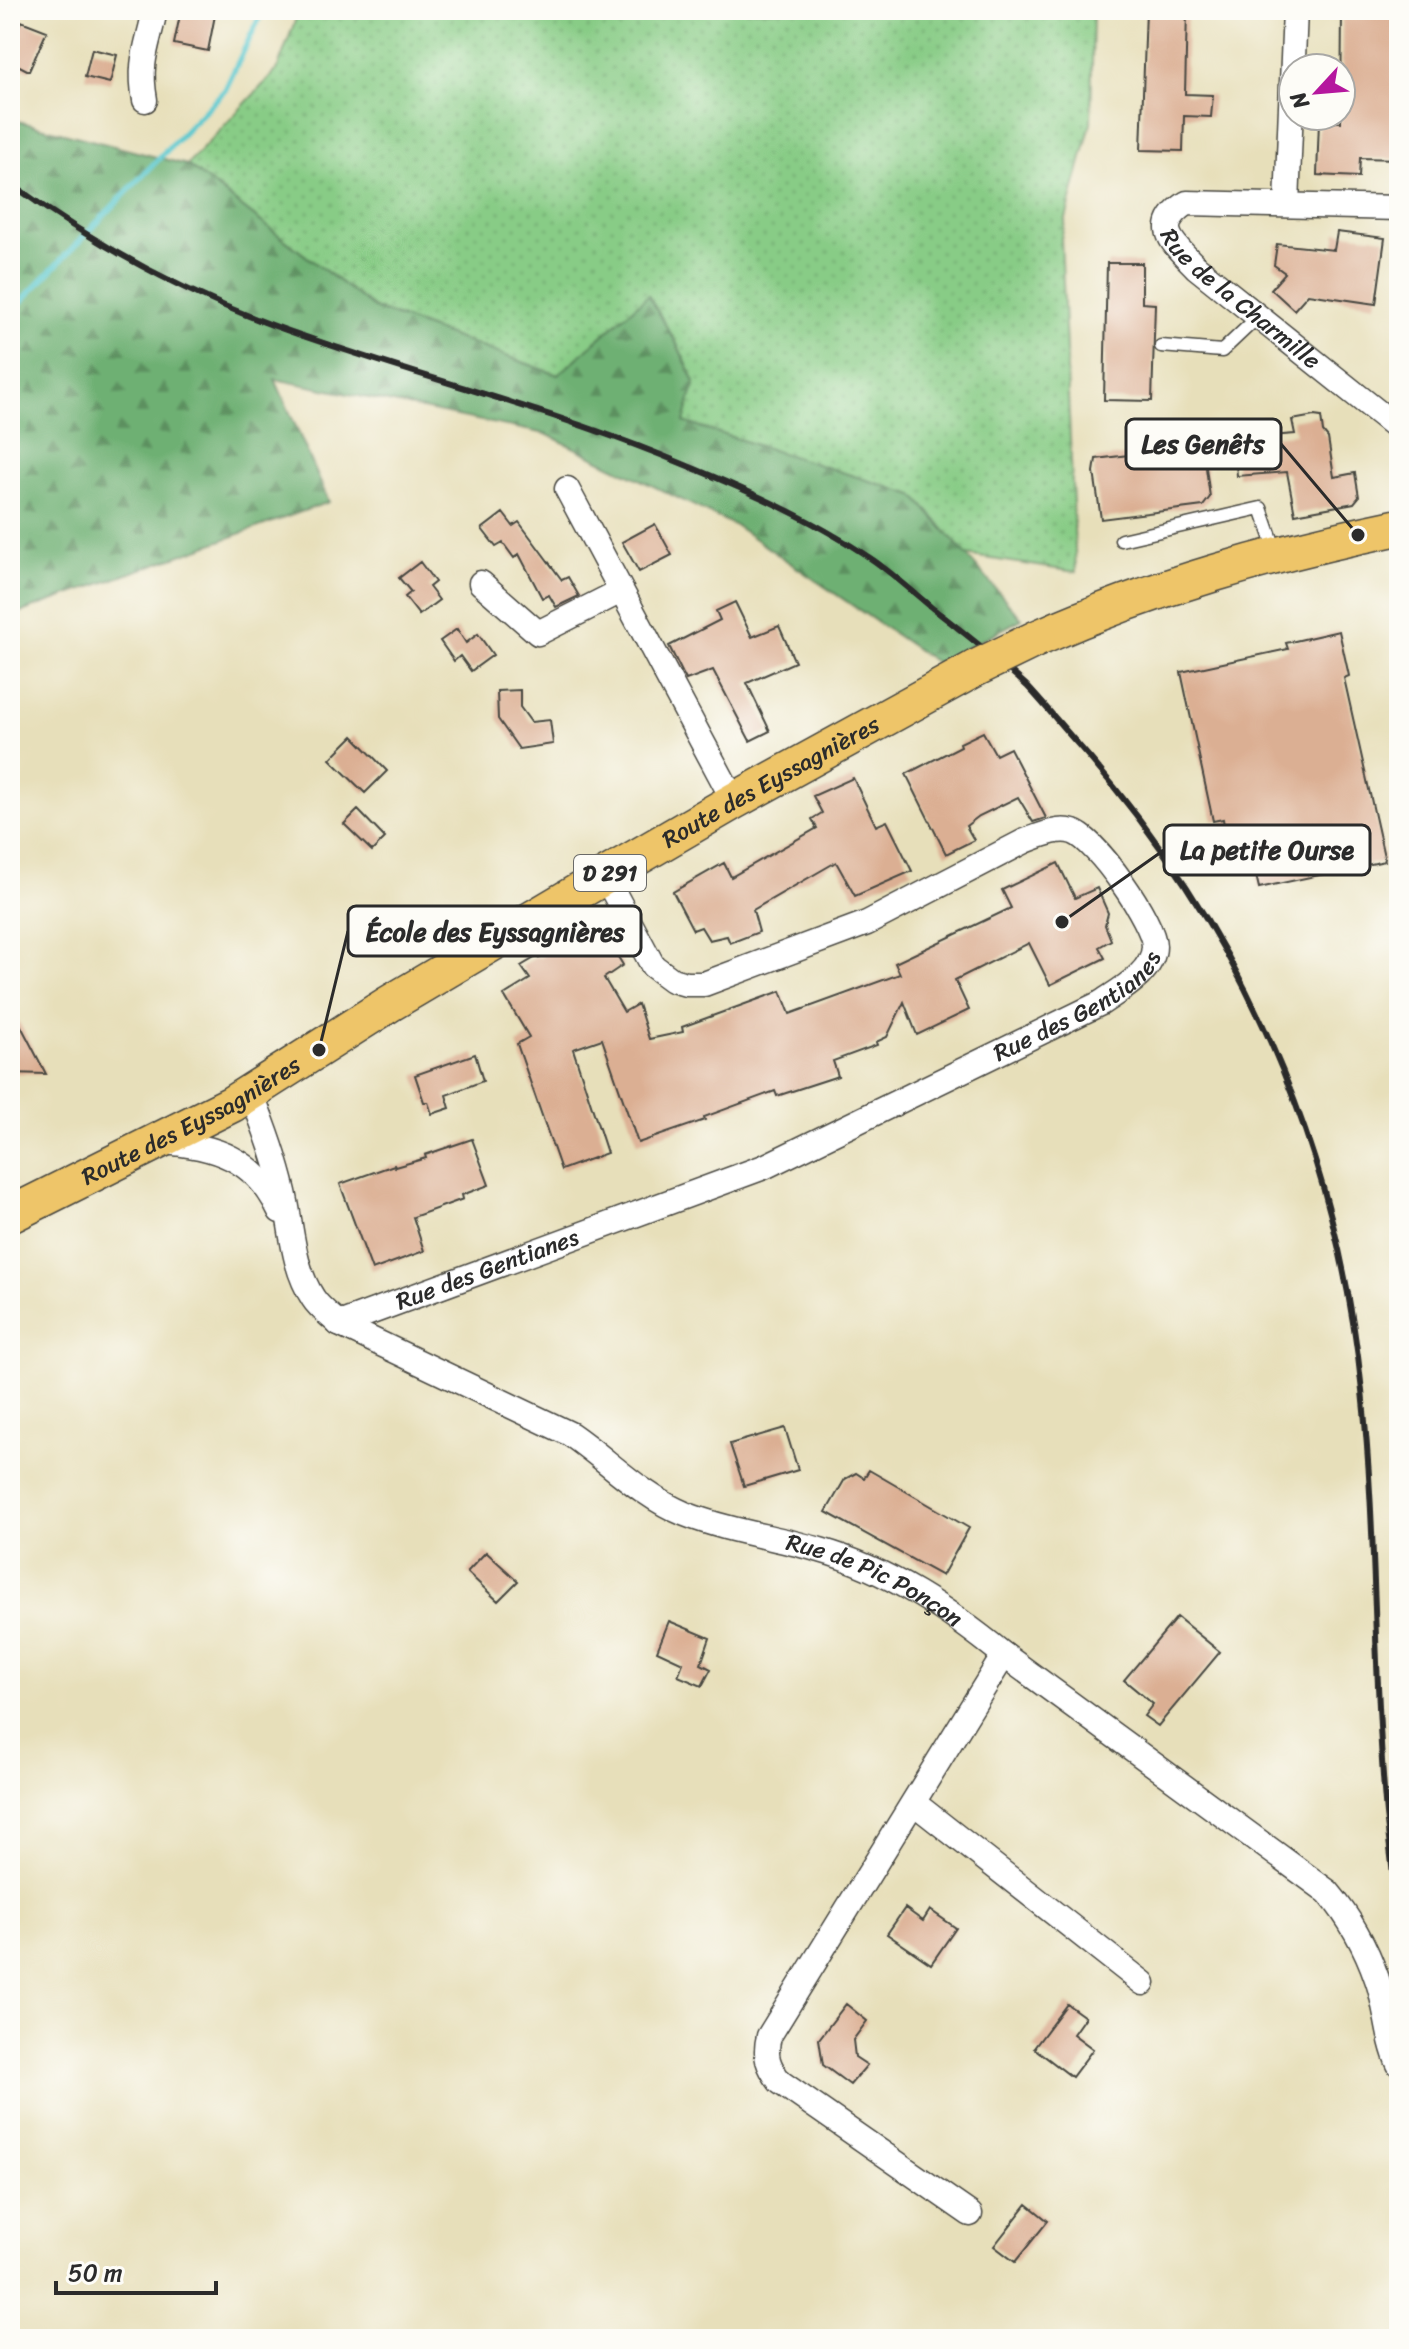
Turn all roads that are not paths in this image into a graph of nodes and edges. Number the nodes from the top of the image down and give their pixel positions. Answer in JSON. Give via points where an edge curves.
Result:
{"nodes":[{"id":1,"x":155,"y":10,"type":"edge"},
{"id":2,"x":1295,"y":10,"type":"edge"},
{"id":3,"x":145,"y":100,"type":"dead end"},
{"id":4,"x":1287,"y":204,"type":"junction"},
{"id":5,"x":1399,"y":208,"type":"edge"},
{"id":6,"x":1259,"y":316,"type":"junction"},
{"id":7,"x":1161,"y":346,"type":"dead end"},
{"id":8,"x":1399,"y":429,"type":"edge"},
{"id":9,"x":567,"y":489,"type":"dead end"},
{"id":10,"x":1399,"y":527,"type":"edge"},
{"id":11,"x":1121,"y":540,"type":"dead end"},
{"id":12,"x":1277,"y":554,"type":"junction"},
{"id":13,"x":481,"y":583,"type":"dead end"},
{"id":14,"x":621,"y":591,"type":"junction"},
{"id":15,"x":734,"y":801,"type":"junction"},
{"id":16,"x":605,"y":876,"type":"junction"},
{"id":17,"x":236,"y":1101,"type":"junction"},
{"id":18,"x":158,"y":1142,"type":"junction"},
{"id":19,"x":269,"y":1142,"type":"junction"},
{"id":20,"x":232,"y":1158,"type":"junction"},
{"id":21,"x":10,"y":1215,"type":"edge"},
{"id":22,"x":289,"y":1229,"type":"junction"},
{"id":23,"x":339,"y":1324,"type":"junction"},
{"id":24,"x":1004,"y":1655,"type":"junction"},
{"id":25,"x":914,"y":1803,"type":"junction"},
{"id":26,"x":1143,"y":1983,"type":"dead end"},
{"id":27,"x":1395,"y":2033,"type":"edge"},
{"id":28,"x":1399,"y":2064,"type":"edge"},
{"id":29,"x":970,"y":2214,"type":"dead end"}],
"edges":[{"from":1,"to":3,"type":"street","via":[[142,59]]},
{"from":2,"to":4,"type":"street"},
{"from":4,"to":5,"type":"street","name":"Rue de la Charmille"},
{"from":4,"to":6,"type":"street","name":"Rue de la Charmille","via":[[1187,203],[1168,220],[1172,242]]},
{"from":6,"to":7,"type":"lane","via":[[1222,351]]},
{"from":6,"to":8,"type":"street","name":"Rue de la Charmille"},
{"from":9,"to":14,"type":"street"},
{"from":10,"to":12,"type":"main road","name":"Route des Eyssagnières"},
{"from":11,"to":12,"type":"lane","via":[[1261,508]]},
{"from":12,"to":15,"type":"main road","name":"Route des Eyssagnières","number":"D 291","bridge":true,"via":[[1141,595],[1038,638]]},
{"from":13,"to":14,"type":"street","via":[[538,633]]},
{"from":14,"to":15,"type":"street"},
{"from":15,"to":16,"type":"main road","name":"Route des Eyssagnières","number":"D 291"},
{"from":16,"to":17,"type":"main road","name":"Route des Eyssagnières","number":"D 291"},
{"from":16,"to":23,"type":"street","name":"Rue des Gentianes","via":[[653,966],[672,980],[704,984],[867,923],[1025,841],[1072,831],[1104,857],[1148,923],[1154,946],[1147,966],[1101,1003],[764,1167]]},
{"from":17,"to":18,"type":"main road","name":"Route des Eyssagnières","number":"D 291"},
{"from":17,"to":19,"type":"street","name":"Rue de Pic Ponçon"},
{"from":17,"to":20,"type":"street","name":"Rue de Pic Ponçon","via":[[217,1123]]},
{"from":18,"to":20,"type":"street","name":"Rue de Pic Ponçon"},
{"from":18,"to":21,"type":"main road","name":"Route des Eyssagnières","number":"D 291"},
{"from":19,"to":20,"type":"street","via":[[256,1152]]},
{"from":19,"to":22,"type":"street","name":"Rue de Pic Ponçon"},
{"from":20,"to":22,"type":"street","name":"Rue de Pic Ponçon","via":[[259,1177]]},
{"from":22,"to":23,"type":"street","name":"Rue de Pic Ponçon","via":[[313,1299]]},
{"from":23,"to":24,"type":"street","name":"Rue de Pic Ponçon","via":[[570,1434],[647,1494],[683,1513],[822,1550],[863,1567],[931,1601]]},
{"from":24,"to":25,"type":"street"},
{"from":24,"to":27,"type":"street","name":"Rue de Pic Ponçon","via":[[1328,1892],[1359,1935]]},
{"from":25,"to":26,"type":"street"},
{"from":25,"to":29,"type":"street","via":[[769,2036],[768,2065],[780,2082]]},
{"from":27,"to":28,"type":"street","name":"Rue de Pic Ponçon"}]}
